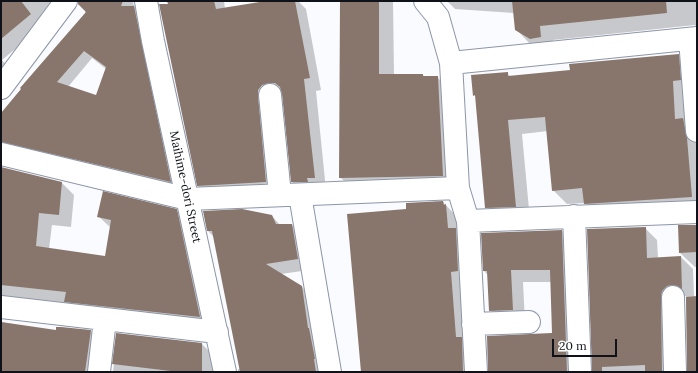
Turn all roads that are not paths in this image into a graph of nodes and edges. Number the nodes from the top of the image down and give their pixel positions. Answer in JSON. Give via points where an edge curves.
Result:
{"nodes":[{"id":1,"x":66,"y":1,"type":"edge"},
{"id":2,"x":146,"y":1,"type":"edge"},
{"id":3,"x":425,"y":1,"type":"edge"},
{"id":4,"x":694,"y":39,"type":"edge"},
{"id":5,"x":451,"y":63,"type":"junction"},
{"id":6,"x":1,"y":88,"type":"edge"},
{"id":7,"x":270,"y":95,"type":"dead end"},
{"id":8,"x":697,"y":131,"type":"edge"},
{"id":9,"x":1,"y":154,"type":"edge"},
{"id":10,"x":458,"y":188,"type":"junction"},
{"id":11,"x":290,"y":195,"type":"junction"},
{"id":12,"x":188,"y":199,"type":"junction"},
{"id":13,"x":697,"y":212,"type":"edge"},
{"id":14,"x":574,"y":216,"type":"junction"},
{"id":15,"x":468,"y":221,"type":"junction"},
{"id":16,"x":672,"y":297,"type":"dead end"},
{"id":17,"x":1,"y":307,"type":"edge"},
{"id":18,"x":105,"y":319,"type":"junction"},
{"id":19,"x":529,"y":322,"type":"dead end"},
{"id":20,"x":473,"y":324,"type":"junction"},
{"id":21,"x":217,"y":332,"type":"junction"},
{"id":22,"x":99,"y":372,"type":"edge"},
{"id":23,"x":225,"y":372,"type":"edge"},
{"id":24,"x":330,"y":372,"type":"edge"},
{"id":25,"x":476,"y":372,"type":"edge"},
{"id":26,"x":580,"y":372,"type":"edge"},
{"id":27,"x":675,"y":372,"type":"edge"}],
"edges":[{"from":1,"to":6,"type":"street"},
{"from":2,"to":12,"type":"street","name":"Maihime-dori Street"},
{"from":3,"to":5,"type":"street","via":[[438,17]]},
{"from":4,"to":5,"type":"street"},
{"from":4,"to":8,"type":"street"},
{"from":5,"to":10,"type":"street"},
{"from":7,"to":11,"type":"street"},
{"from":9,"to":12,"type":"street"},
{"from":10,"to":11,"type":"street"},
{"from":10,"to":15,"type":"street"},
{"from":11,"to":12,"type":"street"},
{"from":11,"to":24,"type":"street"},
{"from":12,"to":21,"type":"street","name":"Maihime-dori Street"},
{"from":13,"to":14,"type":"street"},
{"from":14,"to":15,"type":"street"},
{"from":14,"to":26,"type":"street"},
{"from":15,"to":20,"type":"street"},
{"from":16,"to":27,"type":"street"},
{"from":17,"to":18,"type":"street"},
{"from":18,"to":21,"type":"street"},
{"from":18,"to":22,"type":"street"},
{"from":19,"to":20,"type":"street"},
{"from":20,"to":25,"type":"street"},
{"from":21,"to":23,"type":"street","name":"Maihime-dori Street"}]}
